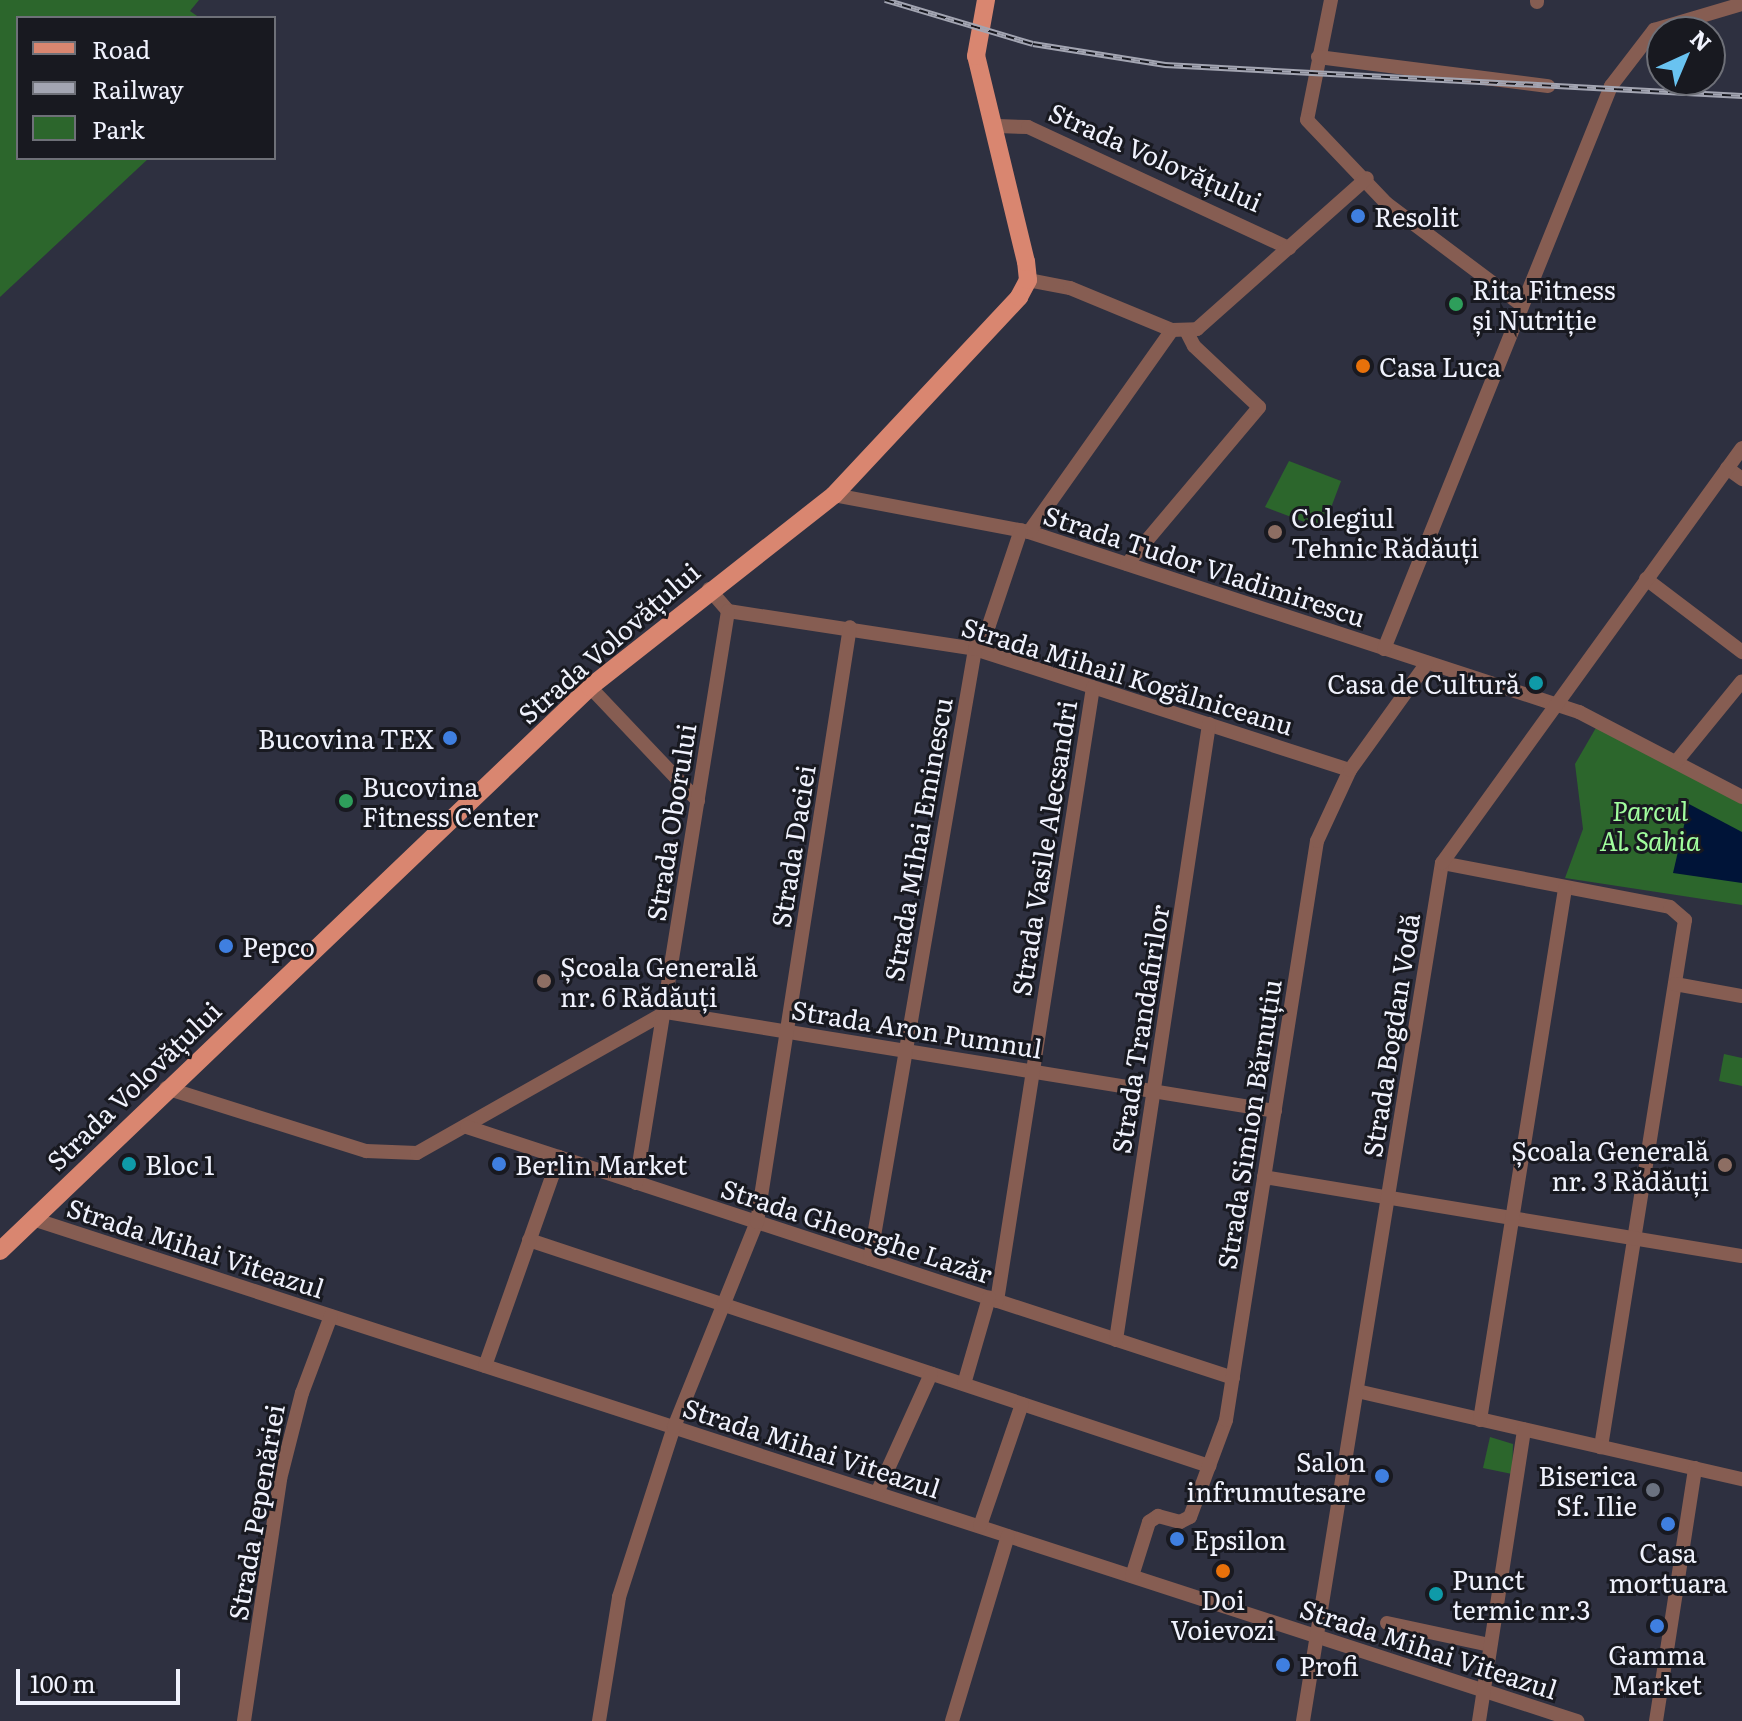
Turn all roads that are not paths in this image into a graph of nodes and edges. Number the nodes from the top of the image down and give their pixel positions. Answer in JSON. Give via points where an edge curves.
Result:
{"nodes":[{"id":1,"x":986,"y":0,"type":"edge"},
{"id":2,"x":1331,"y":0,"type":"edge"},
{"id":3,"x":1742,"y":4,"type":"edge"},
{"id":4,"x":1318,"y":57,"type":"junction"},
{"id":5,"x":1548,"y":86,"type":"dead end"},
{"id":6,"x":997,"y":126,"type":"junction"},
{"id":7,"x":1367,"y":178,"type":"junction"},
{"id":8,"x":1289,"y":248,"type":"junction"},
{"id":9,"x":1028,"y":280,"type":"junction"},
{"id":10,"x":1522,"y":305,"type":"junction"},
{"id":11,"x":1180,"y":331,"type":"junction"},
{"id":12,"x":1742,"y":448,"type":"edge"},
{"id":13,"x":1727,"y":468,"type":"junction"},
{"id":14,"x":1742,"y":479,"type":"edge"},
{"id":15,"x":834,"y":495,"type":"junction"},
{"id":16,"x":1025,"y":531,"type":"junction"},
{"id":17,"x":1127,"y":564,"type":"junction"},
{"id":18,"x":1646,"y":579,"type":"junction"},
{"id":19,"x":709,"y":589,"type":"junction"},
{"id":20,"x":728,"y":611,"type":"junction"},
{"id":21,"x":850,"y":627,"type":"junction"},
{"id":22,"x":975,"y":649,"type":"junction"},
{"id":23,"x":1384,"y":649,"type":"junction"},
{"id":24,"x":1742,"y":652,"type":"edge"},
{"id":25,"x":1427,"y":663,"type":"junction"},
{"id":26,"x":1742,"y":681,"type":"edge"},
{"id":27,"x":590,"y":687,"type":"junction"},
{"id":28,"x":1093,"y":687,"type":"junction"},
{"id":29,"x":1554,"y":705,"type":"junction"},
{"id":30,"x":1209,"y":724,"type":"junction"},
{"id":31,"x":1676,"y":762,"type":"junction"},
{"id":32,"x":1350,"y":770,"type":"junction"},
{"id":33,"x":1742,"y":797,"type":"edge"},
{"id":34,"x":698,"y":801,"type":"junction"},
{"id":35,"x":1442,"y":863,"type":"junction"},
{"id":36,"x":1565,"y":889,"type":"junction"},
{"id":37,"x":1675,"y":984,"type":"junction"},
{"id":38,"x":1742,"y":996,"type":"edge"},
{"id":39,"x":666,"y":1012,"type":"junction"},
{"id":40,"x":787,"y":1031,"type":"junction"},
{"id":41,"x":904,"y":1050,"type":"junction"},
{"id":42,"x":1033,"y":1071,"type":"junction"},
{"id":43,"x":166,"y":1088,"type":"junction"},
{"id":44,"x":1154,"y":1091,"type":"junction"},
{"id":45,"x":1275,"y":1111,"type":"junction"},
{"id":46,"x":467,"y":1127,"type":"junction"},
{"id":47,"x":559,"y":1157,"type":"junction"},
{"id":48,"x":1264,"y":1177,"type":"junction"},
{"id":49,"x":636,"y":1183,"type":"junction"},
{"id":50,"x":1388,"y":1197,"type":"junction"},
{"id":51,"x":1512,"y":1218,"type":"junction"},
{"id":52,"x":33,"y":1219,"type":"junction"},
{"id":53,"x":757,"y":1222,"type":"junction"},
{"id":54,"x":1634,"y":1238,"type":"junction"},
{"id":55,"x":529,"y":1240,"type":"junction"},
{"id":56,"x":0,"y":1251,"type":"edge"},
{"id":57,"x":1742,"y":1256,"type":"edge"},
{"id":58,"x":870,"y":1259,"type":"junction"},
{"id":59,"x":993,"y":1299,"type":"junction"},
{"id":60,"x":722,"y":1304,"type":"junction"},
{"id":61,"x":331,"y":1316,"type":"junction"},
{"id":62,"x":1116,"y":1340,"type":"junction"},
{"id":63,"x":485,"y":1366,"type":"junction"},
{"id":64,"x":931,"y":1374,"type":"junction"},
{"id":65,"x":1233,"y":1378,"type":"junction"},
{"id":66,"x":964,"y":1384,"type":"junction"},
{"id":67,"x":1357,"y":1391,"type":"junction"},
{"id":68,"x":1022,"y":1404,"type":"junction"},
{"id":69,"x":1480,"y":1420,"type":"junction"},
{"id":70,"x":674,"y":1427,"type":"junction"},
{"id":71,"x":1524,"y":1429,"type":"junction"},
{"id":72,"x":1601,"y":1447,"type":"junction"},
{"id":73,"x":1209,"y":1466,"type":"junction"},
{"id":74,"x":1695,"y":1468,"type":"junction"},
{"id":75,"x":1742,"y":1479,"type":"edge"},
{"id":76,"x":877,"y":1493,"type":"junction"},
{"id":77,"x":980,"y":1526,"type":"junction"},
{"id":78,"x":1008,"y":1536,"type":"junction"},
{"id":79,"x":1132,"y":1576,"type":"junction"},
{"id":80,"x":1387,"y":1623,"type":"dead end"},
{"id":81,"x":1317,"y":1636,"type":"junction"},
{"id":82,"x":1490,"y":1645,"type":"junction"},
{"id":83,"x":1482,"y":1693,"type":"junction"},
{"id":84,"x":244,"y":1721,"type":"edge"},
{"id":85,"x":599,"y":1721,"type":"edge"},
{"id":86,"x":952,"y":1721,"type":"edge"},
{"id":87,"x":1303,"y":1721,"type":"edge"},
{"id":88,"x":1479,"y":1721,"type":"edge"},
{"id":89,"x":1577,"y":1721,"type":"edge"},
{"id":90,"x":1656,"y":1721,"type":"edge"}],
"edges":[{"from":1,"to":6,"type":"main road","via":[[976,56]]},
{"from":2,"to":4,"type":"street"},
{"from":3,"to":10,"type":"street","via":[[1654,30],[1639,43],[1611,86]]},
{"from":4,"to":5,"type":"street"},
{"from":4,"to":7,"type":"street","via":[[1307,120]]},
{"from":6,"to":8,"type":"street","name":"Strada Volovățului","via":[[1028,127]]},
{"from":6,"to":9,"type":"main road"},
{"from":7,"to":8,"type":"street"},
{"from":7,"to":10,"type":"street","via":[[1386,203]]},
{"from":8,"to":11,"type":"street","via":[[1203,325]]},
{"from":9,"to":11,"type":"street","via":[[1070,288]]},
{"from":9,"to":15,"type":"main road","name":"Strada Volovățului","via":[[1019,297]]},
{"from":10,"to":23,"type":"street"},
{"from":11,"to":16,"type":"street","name":"Strada Mihai Eminescu"},
{"from":11,"to":17,"type":"street","via":[[1259,407]]},
{"from":12,"to":13,"type":"street","name":"Strada Bogdan Vodă"},
{"from":13,"to":14,"type":"street"},
{"from":13,"to":18,"type":"street","name":"Strada Bogdan Vodă"},
{"from":15,"to":16,"type":"street","name":"Strada Tudor Vladimirescu"},
{"from":15,"to":19,"type":"main road","name":"Strada Volovățului"},
{"from":16,"to":17,"type":"street","name":"Strada Tudor Vladimirescu"},
{"from":16,"to":22,"type":"street","name":"Strada Mihai Eminescu"},
{"from":17,"to":23,"type":"street","name":"Strada Tudor Vladimirescu"},
{"from":18,"to":24,"type":"street"},
{"from":18,"to":29,"type":"street","name":"Strada Bogdan Vodă"},
{"from":19,"to":20,"type":"street"},
{"from":19,"to":27,"type":"main road","name":"Strada Volovățului"},
{"from":20,"to":21,"type":"street","name":"Strada Mihail Kogălniceanu"},
{"from":20,"to":34,"type":"street","name":"Strada Oborului"},
{"from":21,"to":22,"type":"street","name":"Strada Mihail Kogălniceanu"},
{"from":21,"to":40,"type":"street","name":"Strada Daciei"},
{"from":22,"to":28,"type":"street","name":"Strada Mihail Kogălniceanu"},
{"from":22,"to":41,"type":"street","name":"Strada Mihai Eminescu"},
{"from":23,"to":25,"type":"street","name":"Strada Tudor Vladimirescu"},
{"from":25,"to":29,"type":"street","name":"Strada Tudor Vladimirescu"},
{"from":25,"to":32,"type":"street","name":"Strada Simion Bărnuțiu"},
{"from":26,"to":31,"type":"street"},
{"from":27,"to":34,"type":"street"},
{"from":27,"to":43,"type":"main road","name":"Strada Volovățului"},
{"from":28,"to":30,"type":"street","name":"Strada Mihail Kogălniceanu"},
{"from":28,"to":42,"type":"street","name":"Strada Vasile Alecsandri"},
{"from":29,"to":31,"type":"street","name":"Strada Tudor Vladimirescu"},
{"from":29,"to":35,"type":"street","name":"Strada Bogdan Vodă"},
{"from":30,"to":32,"type":"street","name":"Strada Mihail Kogălniceanu"},
{"from":30,"to":44,"type":"street","name":"Strada Trandafirilor"},
{"from":31,"to":33,"type":"street","name":"Strada Tudor Vladimirescu"},
{"from":32,"to":45,"type":"street","name":"Strada Simion Bărnuțiu","via":[[1317,841]]},
{"from":34,"to":39,"type":"street","name":"Strada Oborului"},
{"from":35,"to":36,"type":"street"},
{"from":35,"to":50,"type":"street","name":"Strada Bogdan Vodă"},
{"from":36,"to":37,"type":"street","via":[[1670,907],[1685,920]]},
{"from":36,"to":51,"type":"street"},
{"from":37,"to":38,"type":"street"},
{"from":37,"to":54,"type":"street"},
{"from":39,"to":40,"type":"street","name":"Strada Aron Pumnul"},
{"from":39,"to":46,"type":"street"},
{"from":39,"to":49,"type":"street","name":"Strada Oborului"},
{"from":40,"to":41,"type":"street","name":"Strada Aron Pumnul"},
{"from":40,"to":53,"type":"street","name":"Strada Daciei"},
{"from":41,"to":42,"type":"street","name":"Strada Aron Pumnul"},
{"from":41,"to":58,"type":"street","name":"Strada Mihai Eminescu"},
{"from":42,"to":44,"type":"street","name":"Strada Aron Pumnul"},
{"from":42,"to":59,"type":"street","name":"Strada Vasile Alecsandri"},
{"from":43,"to":46,"type":"street","via":[[366,1151],[396,1155],[417,1153]]},
{"from":43,"to":52,"type":"main road","name":"Strada Volovățului"},
{"from":44,"to":45,"type":"street","name":"Strada Aron Pumnul"},
{"from":44,"to":62,"type":"street","name":"Strada Trandafirilor"},
{"from":45,"to":48,"type":"street","name":"Strada Simion Bărnuțiu"},
{"from":46,"to":47,"type":"street","name":"Strada Gheorghe Lazăr"},
{"from":47,"to":49,"type":"street","name":"Strada Gheorghe Lazăr"},
{"from":47,"to":55,"type":"street"},
{"from":48,"to":50,"type":"street"},
{"from":48,"to":65,"type":"street","name":"Strada Simion Bărnuțiu"},
{"from":49,"to":53,"type":"street","name":"Strada Gheorghe Lazăr"},
{"from":50,"to":51,"type":"street"},
{"from":50,"to":67,"type":"street","name":"Strada Bogdan Vodă"},
{"from":51,"to":54,"type":"street"},
{"from":51,"to":69,"type":"street"},
{"from":52,"to":56,"type":"main road","name":"Strada Volovățului"},
{"from":52,"to":61,"type":"street","name":"Strada Mihai Viteazul"},
{"from":53,"to":58,"type":"street","name":"Strada Gheorghe Lazăr"},
{"from":53,"to":60,"type":"street","name":"Strada Daciei"},
{"from":54,"to":57,"type":"street"},
{"from":54,"to":72,"type":"street"},
{"from":55,"to":60,"type":"street"},
{"from":55,"to":63,"type":"street"},
{"from":58,"to":59,"type":"street","name":"Strada Gheorghe Lazăr"},
{"from":59,"to":62,"type":"street","name":"Strada Gheorghe Lazăr"},
{"from":59,"to":66,"type":"street","name":"Strada Vasile Alecsandri"},
{"from":60,"to":64,"type":"street"},
{"from":60,"to":70,"type":"street","name":"Strada Daciei"},
{"from":61,"to":63,"type":"street","name":"Strada Mihai Viteazul"},
{"from":61,"to":84,"type":"street","name":"Strada Pepenăriei","via":[[302,1393],[280,1479]]},
{"from":62,"to":65,"type":"street","name":"Strada Gheorghe Lazăr"},
{"from":63,"to":70,"type":"street","name":"Strada Mihai Viteazul"},
{"from":64,"to":66,"type":"street"},
{"from":64,"to":76,"type":"street"},
{"from":65,"to":73,"type":"street","name":"Strada Simion Bărnuțiu","via":[[1226,1420]]},
{"from":66,"to":68,"type":"street"},
{"from":67,"to":69,"type":"street"},
{"from":67,"to":81,"type":"street","name":"Strada Bogdan Vodă"},
{"from":68,"to":73,"type":"street"},
{"from":68,"to":77,"type":"street"},
{"from":69,"to":71,"type":"street"},
{"from":70,"to":76,"type":"street","name":"Strada Mihai Viteazul"},
{"from":70,"to":85,"type":"street","name":"Strada Daciei","via":[[619,1597]]},
{"from":71,"to":72,"type":"street"},
{"from":71,"to":82,"type":"street"},
{"from":72,"to":74,"type":"street"},
{"from":73,"to":79,"type":"street","name":"Strada Simion Bărnuțiu","via":[[1190,1517],[1180,1522],[1158,1516],[1149,1522]]},
{"from":74,"to":75,"type":"street"},
{"from":74,"to":90,"type":"street"},
{"from":76,"to":77,"type":"street","name":"Strada Mihai Viteazul"},
{"from":77,"to":78,"type":"street","name":"Strada Mihai Viteazul"},
{"from":78,"to":79,"type":"street","name":"Strada Mihai Viteazul"},
{"from":78,"to":86,"type":"street"},
{"from":79,"to":81,"type":"street","name":"Strada Mihai Viteazul"},
{"from":80,"to":82,"type":"street"},
{"from":81,"to":83,"type":"street","name":"Strada Mihai Viteazul"},
{"from":81,"to":87,"type":"street","name":"Strada Bogdan Vodă"},
{"from":82,"to":83,"type":"street"},
{"from":83,"to":88,"type":"street"},
{"from":83,"to":89,"type":"street","name":"Strada Mihai Viteazul"}]}
